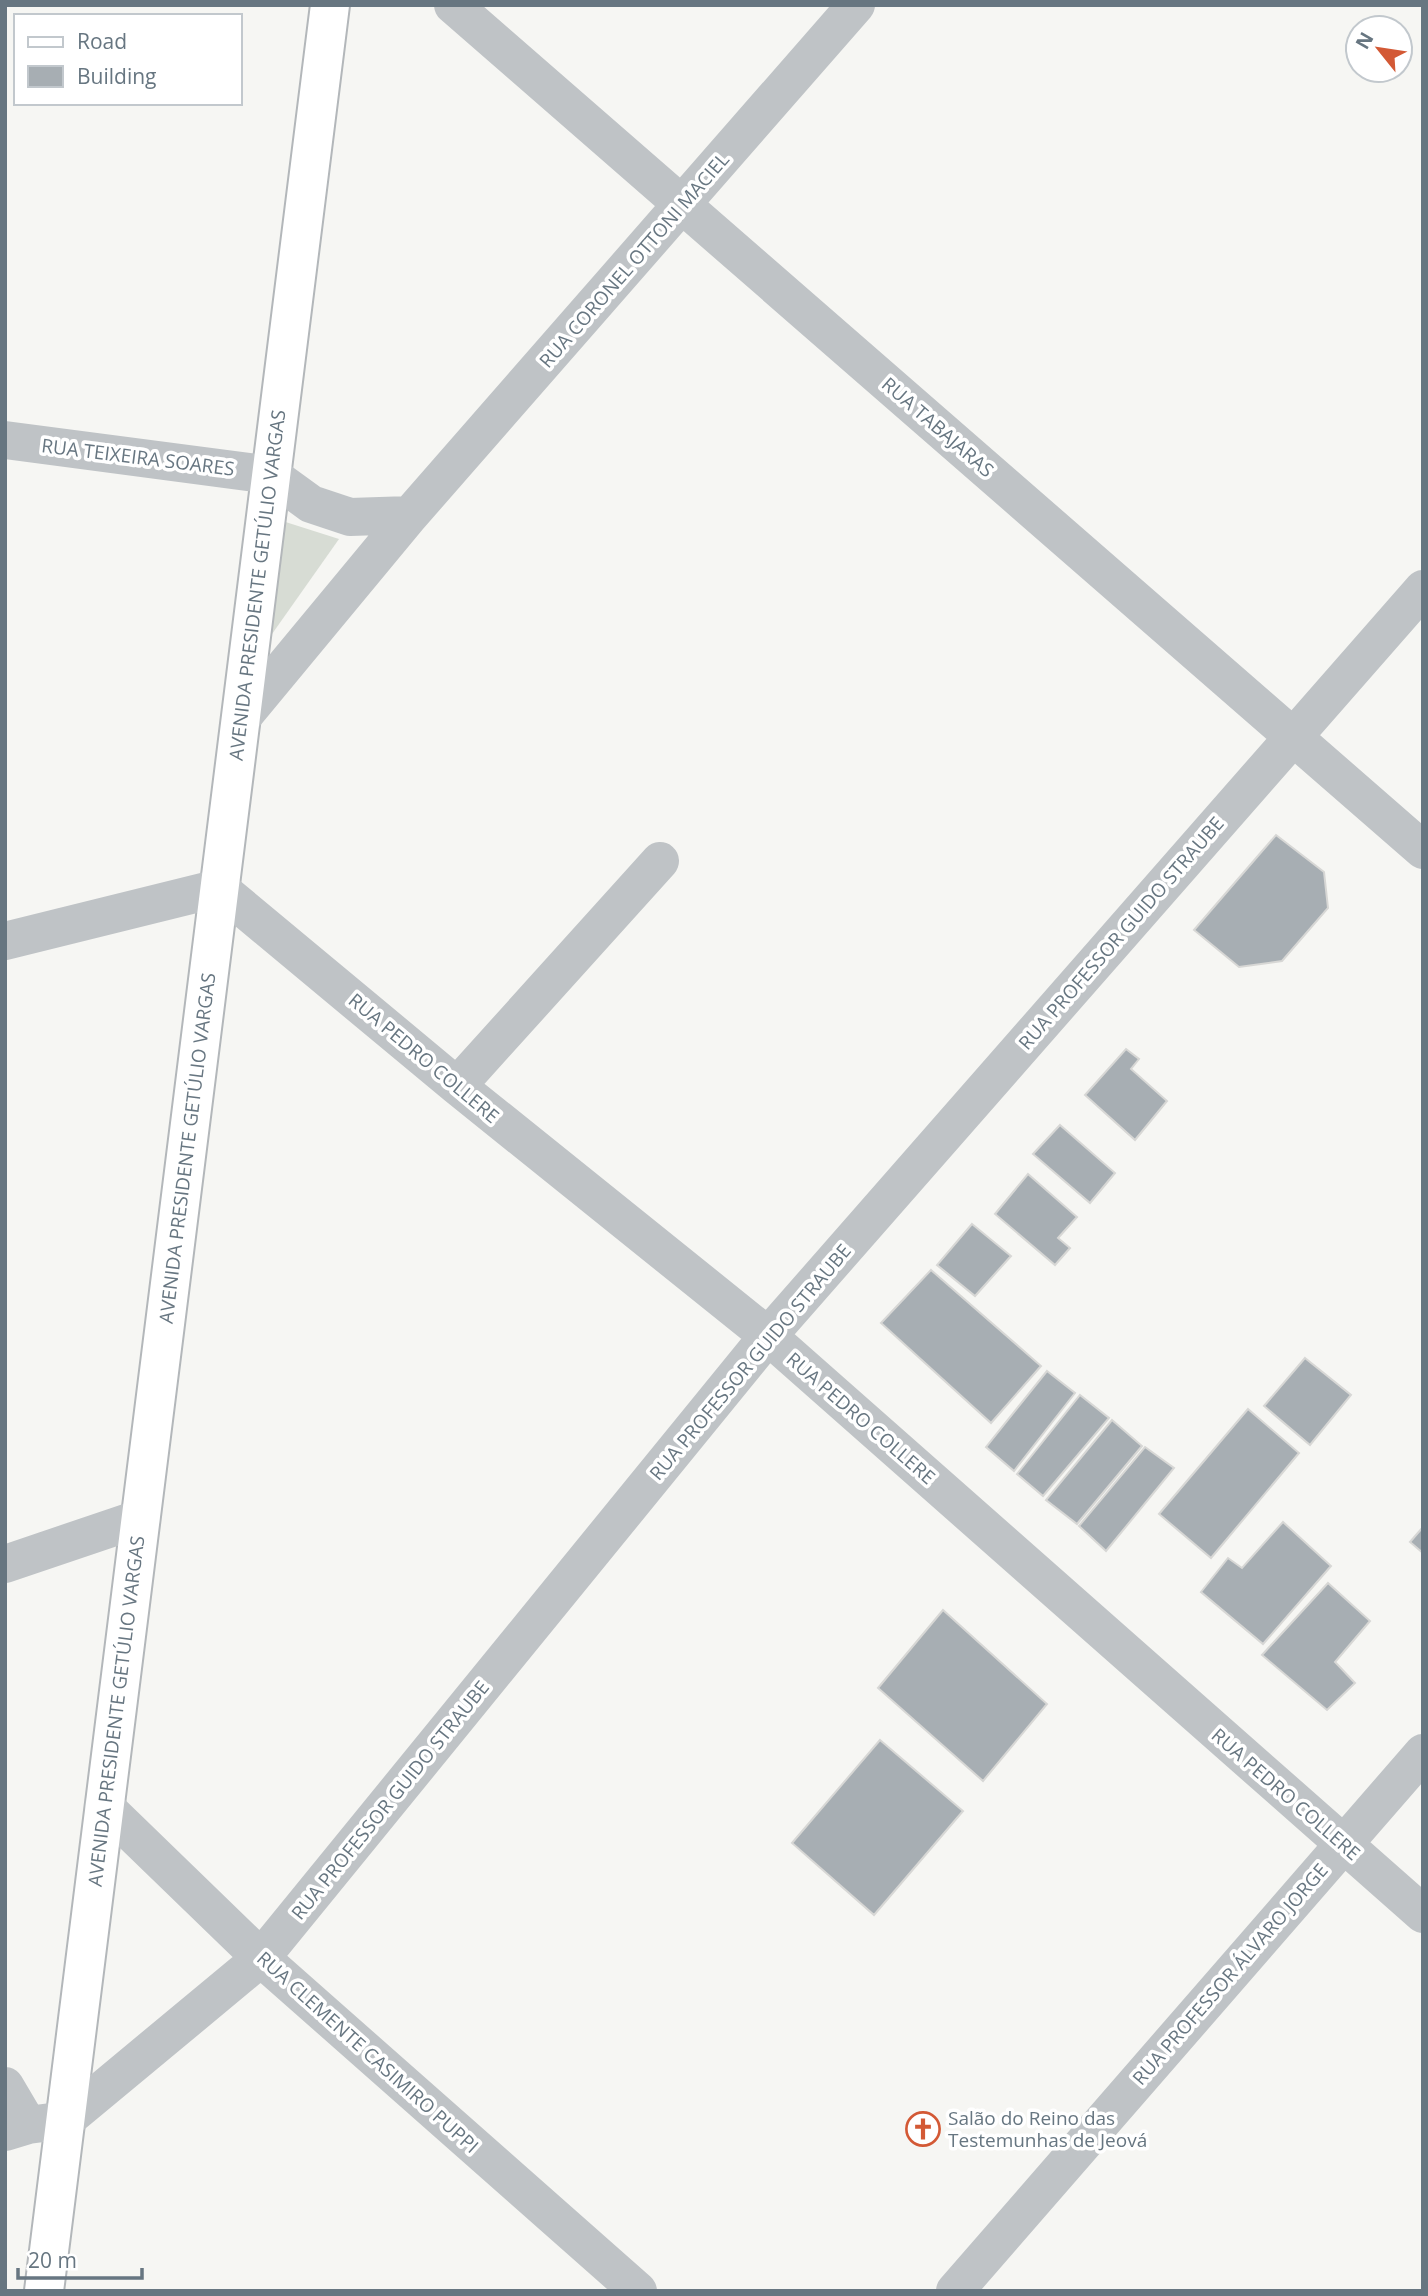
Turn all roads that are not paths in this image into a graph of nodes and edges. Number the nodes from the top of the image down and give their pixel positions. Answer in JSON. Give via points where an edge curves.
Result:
{"nodes":[{"id":1,"x":330,"y":5,"type":"edge"},
{"id":2,"x":453,"y":5,"type":"edge"},
{"id":3,"x":856,"y":5,"type":"edge"},
{"id":4,"x":683,"y":204,"type":"junction"},
{"id":5,"x":5,"y":440,"type":"edge"},
{"id":6,"x":271,"y":475,"type":"junction"},
{"id":7,"x":410,"y":515,"type":"junction"},
{"id":8,"x":1423,"y":589,"type":"edge"},
{"id":9,"x":241,"y":719,"type":"junction"},
{"id":10,"x":1292,"y":738,"type":"junction"},
{"id":11,"x":1423,"y":850,"type":"edge"},
{"id":12,"x":660,"y":861,"type":"dead end"},
{"id":13,"x":219,"y":888,"type":"junction"},
{"id":14,"x":5,"y":940,"type":"edge"},
{"id":15,"x":457,"y":1086,"type":"junction"},
{"id":16,"x":768,"y":1336,"type":"junction"},
{"id":17,"x":141,"y":1518,"type":"junction"},
{"id":18,"x":5,"y":1564,"type":"edge"},
{"id":19,"x":1423,"y":1753,"type":"edge"},
{"id":20,"x":104,"y":1806,"type":"junction"},
{"id":21,"x":1344,"y":1844,"type":"junction"},
{"id":22,"x":1423,"y":1914,"type":"edge"},
{"id":23,"x":261,"y":1958,"type":"junction"},
{"id":24,"x":5,"y":2086,"type":"edge"},
{"id":25,"x":66,"y":2120,"type":"junction"},
{"id":26,"x":17,"y":2129,"type":"edge"},
{"id":27,"x":44,"y":2291,"type":"edge"},
{"id":28,"x":638,"y":2291,"type":"edge"},
{"id":29,"x":955,"y":2291,"type":"edge"}],
"edges":[{"from":1,"to":6,"type":"main road","name":"AVENIDA PRESIDENTE GETÚLIO VARGAS"},
{"from":2,"to":4,"type":"street","name":"RUA TABAJARAS"},
{"from":3,"to":4,"type":"street","name":"RUA CORONEL OTTONI MACIEL"},
{"from":4,"to":7,"type":"street","name":"RUA CORONEL OTTONI MACIEL"},
{"from":4,"to":10,"type":"street","name":"RUA TABAJARAS"},
{"from":5,"to":6,"type":"street","name":"RUA TEIXEIRA SOARES"},
{"from":6,"to":7,"type":"street","via":[[311,504],[350,517]]},
{"from":6,"to":9,"type":"main road","name":"AVENIDA PRESIDENTE GETÚLIO VARGAS"},
{"from":7,"to":9,"type":"street","name":"RUA CORONEL OTTONI MACIEL"},
{"from":8,"to":10,"type":"street","name":"RUA PROFESSOR GUIDO STRAUBE"},
{"from":9,"to":13,"type":"main road","name":"AVENIDA PRESIDENTE GETÚLIO VARGAS"},
{"from":10,"to":11,"type":"street","name":"RUA TABAJARAS"},
{"from":10,"to":16,"type":"street","name":"RUA PROFESSOR GUIDO STRAUBE"},
{"from":12,"to":15,"type":"street"},
{"from":13,"to":14,"type":"street"},
{"from":13,"to":15,"type":"street","name":"RUA PEDRO COLLERE"},
{"from":13,"to":17,"type":"main road","name":"AVENIDA PRESIDENTE GETÚLIO VARGAS"},
{"from":15,"to":16,"type":"street","name":"RUA PEDRO COLLERE"},
{"from":16,"to":21,"type":"street","name":"RUA PEDRO COLLERE"},
{"from":16,"to":23,"type":"street","name":"RUA PROFESSOR GUIDO STRAUBE"},
{"from":17,"to":18,"type":"street"},
{"from":17,"to":20,"type":"main road","name":"AVENIDA PRESIDENTE GETÚLIO VARGAS"},
{"from":19,"to":21,"type":"street","name":"RUA PROFESSOR ÁLVARO JORGE"},
{"from":20,"to":23,"type":"street","name":"RUA CLEMENTE CASIMIRO PUPPI"},
{"from":20,"to":25,"type":"main road","name":"AVENIDA PRESIDENTE GETÚLIO VARGAS"},
{"from":21,"to":22,"type":"street","name":"RUA PEDRO COLLERE"},
{"from":21,"to":29,"type":"street","name":"RUA PROFESSOR ÁLVARO JORGE"},
{"from":23,"to":25,"type":"street","name":"RUA PROFESSOR GUIDO STRAUBE"},
{"from":23,"to":28,"type":"street","name":"RUA CLEMENTE CASIMIRO PUPPI"},
{"from":24,"to":26,"type":"street"},
{"from":25,"to":26,"type":"street"},
{"from":25,"to":27,"type":"main road","name":"AVENIDA PRESIDENTE GETÚLIO VARGAS"}]}
